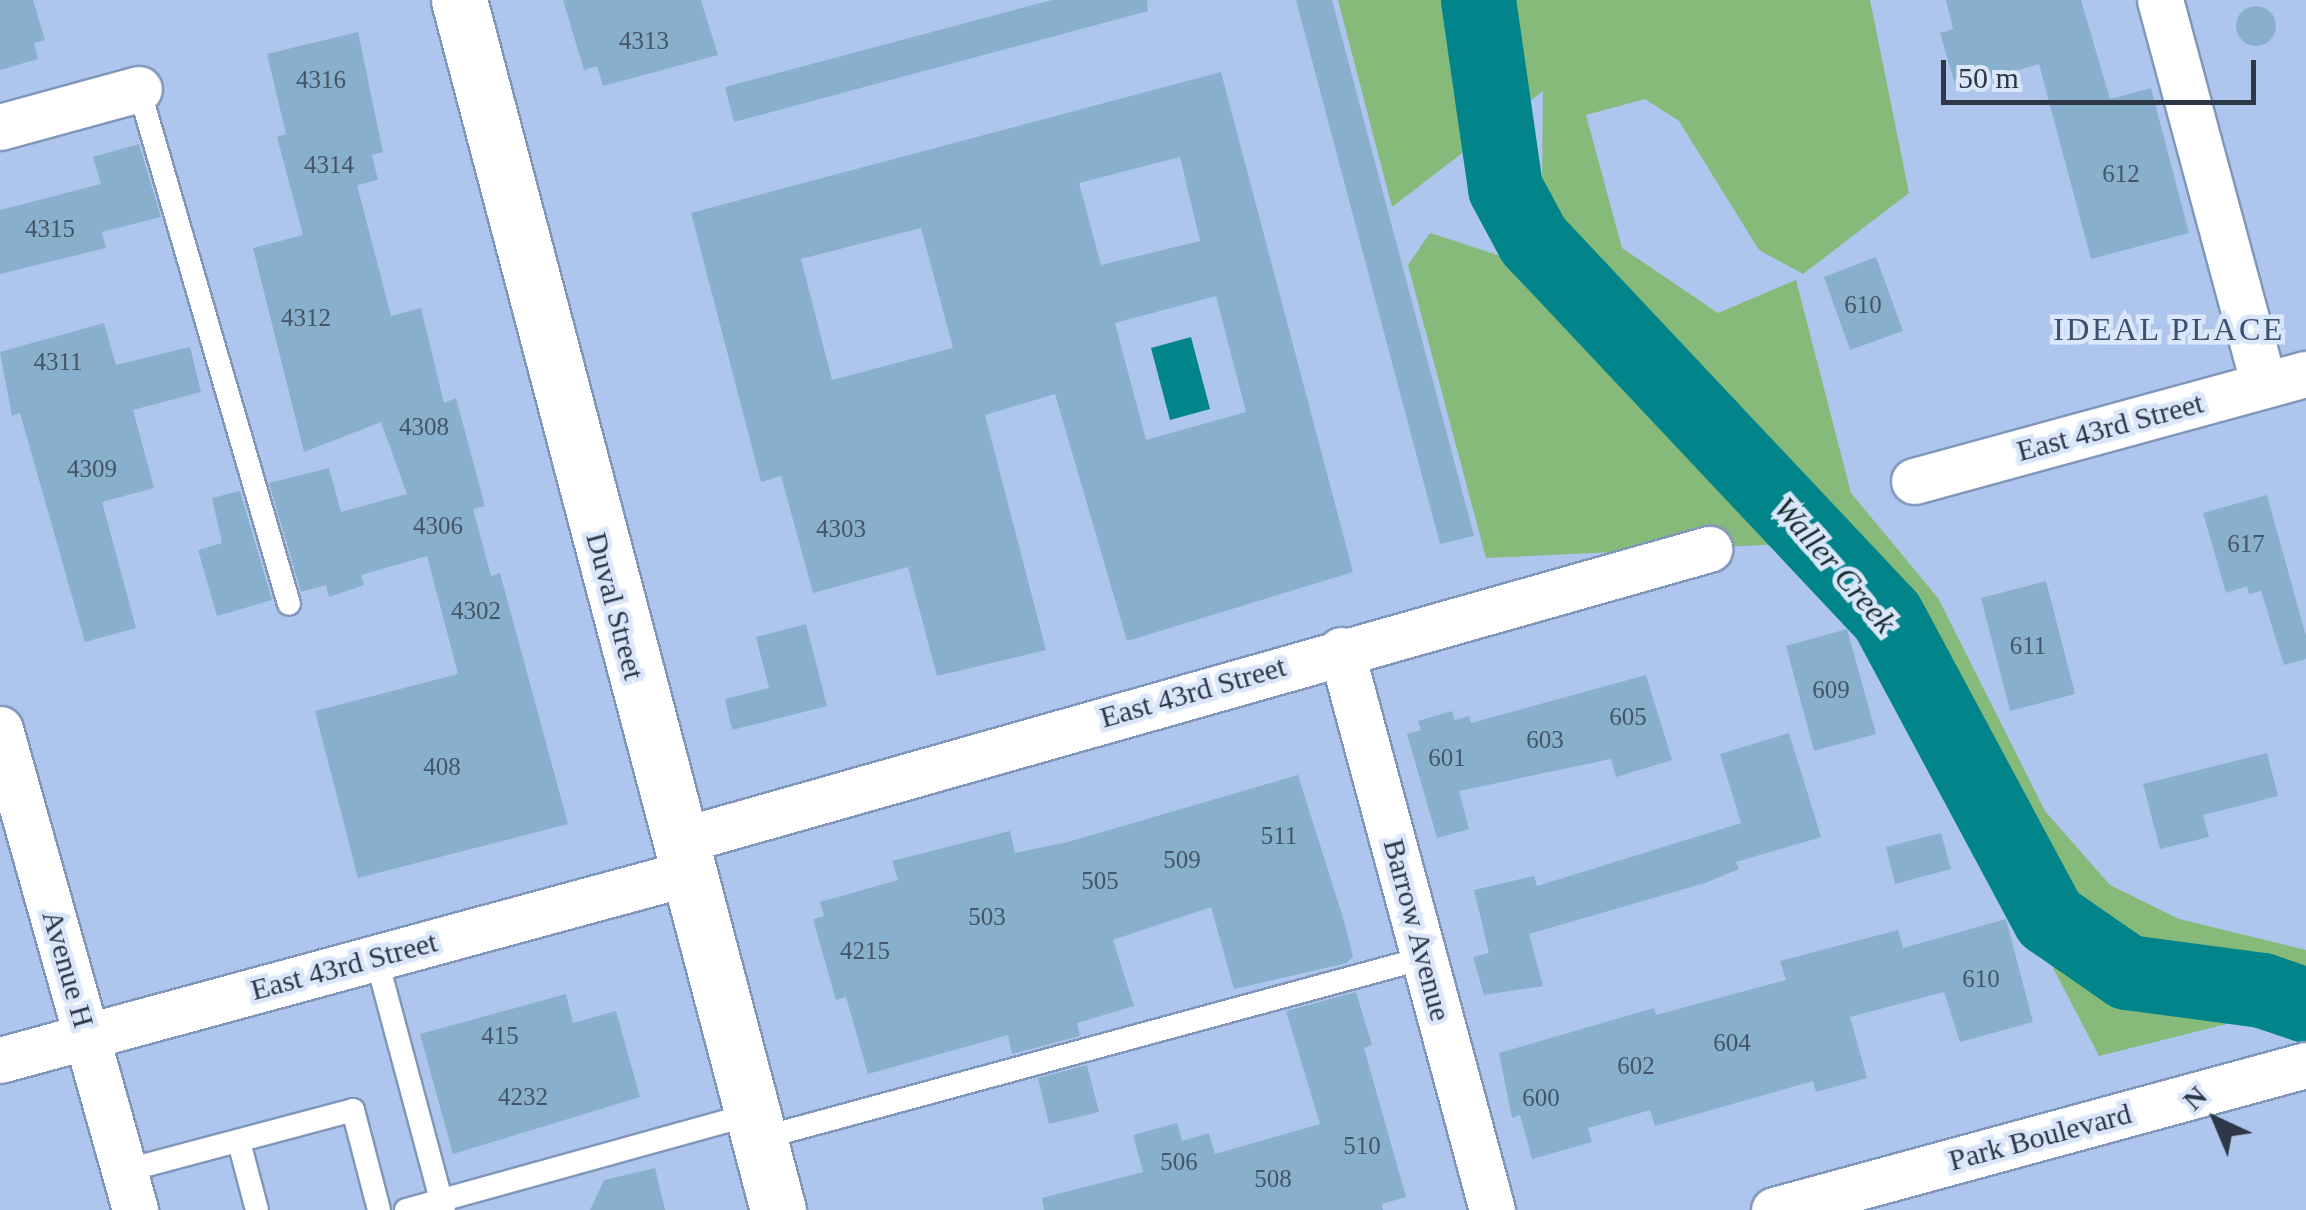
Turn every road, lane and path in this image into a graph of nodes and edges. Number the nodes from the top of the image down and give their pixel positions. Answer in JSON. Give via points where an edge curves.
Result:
{"nodes":[{"id":1,"x":459,"y":0,"type":"edge"},
{"id":2,"x":2160,"y":0,"type":"edge"},
{"id":3,"x":139,"y":89,"type":"joint"},
{"id":4,"x":0,"y":127,"type":"edge"},
{"id":5,"x":2285,"y":380,"type":"edge"},
{"id":6,"x":1914,"y":481,"type":"dead end"},
{"id":7,"x":1709,"y":549,"type":"dead end"},
{"id":8,"x":289,"y":604,"type":"dead end"},
{"id":9,"x":1341,"y":650,"type":"junction"},
{"id":10,"x":0,"y":729,"type":"edge"},
{"id":11,"x":684,"y":857,"type":"junction"},
{"id":12,"x":376,"y":958,"type":"junction"},
{"id":13,"x":1424,"y":958,"type":"junction"},
{"id":14,"x":87,"y":1036,"type":"junction"},
{"id":15,"x":0,"y":1060,"type":"edge"},
{"id":16,"x":2306,"y":1065,"type":"edge"},
{"id":17,"x":754,"y":1126,"type":"junction"},
{"id":18,"x":239,"y":1142,"type":"junction"},
{"id":19,"x":130,"y":1190,"type":"edge"},
{"id":20,"x":443,"y":1205,"type":"edge"},
{"id":21,"x":257,"y":1210,"type":"edge"},
{"id":22,"x":380,"y":1210,"type":"edge"},
{"id":23,"x":406,"y":1210,"type":"edge"},
{"id":24,"x":778,"y":1210,"type":"edge"},
{"id":25,"x":1492,"y":1210,"type":"edge"},
{"id":26,"x":1774,"y":1210,"type":"edge"}],
"edges":[{"from":1,"to":11,"type":"street","name":"Duval Street"},
{"from":2,"to":5,"type":"street"},
{"from":3,"to":4,"type":"street"},
{"from":3,"to":8,"type":"lane"},
{"from":5,"to":6,"type":"street","name":"East 43rd Street"},
{"from":7,"to":9,"type":"street","name":"East 43rd Street"},
{"from":9,"to":11,"type":"street","name":"East 43rd Street"},
{"from":9,"to":13,"type":"street","name":"Barrow Avenue"},
{"from":10,"to":14,"type":"street","name":"Avenue H"},
{"from":11,"to":12,"type":"street","name":"East 43rd Street"},
{"from":11,"to":17,"type":"street","name":"Duval Street"},
{"from":12,"to":14,"type":"street","name":"East 43rd Street"},
{"from":12,"to":20,"type":"lane"},
{"from":13,"to":17,"type":"lane"},
{"from":13,"to":25,"type":"street","name":"Barrow Avenue"},
{"from":14,"to":15,"type":"street","name":"East 43rd Street"},
{"from":14,"to":19,"type":"street","name":"Avenue H"},
{"from":16,"to":26,"type":"street","name":"Park Boulevard"},
{"from":17,"to":20,"type":"lane"},
{"from":17,"to":24,"type":"street","name":"Duval Street"},
{"from":18,"to":19,"type":"lane"},
{"from":18,"to":21,"type":"lane"},
{"from":18,"to":22,"type":"lane","via":[[353,1110]]},
{"from":20,"to":23,"type":"lane"}]}
